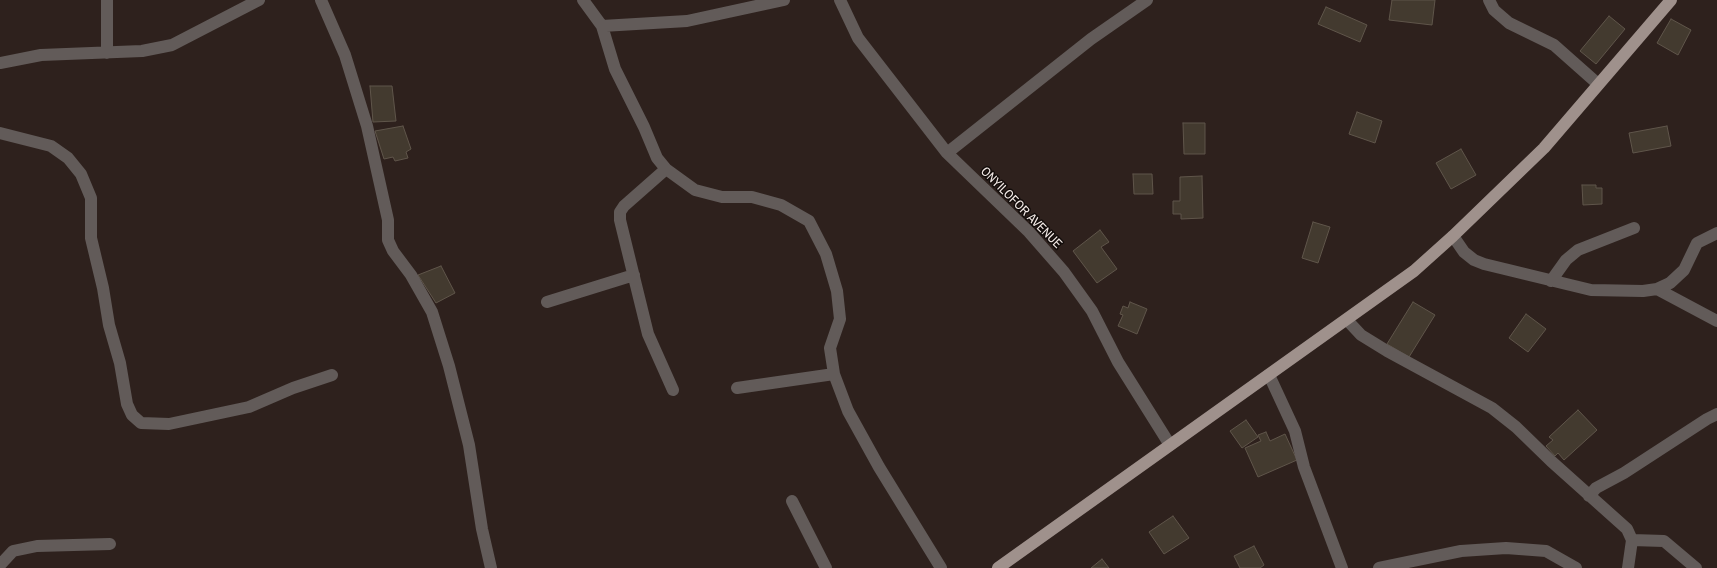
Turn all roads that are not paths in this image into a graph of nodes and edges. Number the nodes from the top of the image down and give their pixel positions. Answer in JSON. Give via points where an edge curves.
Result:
{"nodes":[{"id":1,"x":106,"y":0,"type":"edge"},
{"id":2,"x":259,"y":0,"type":"edge"},
{"id":3,"x":321,"y":0,"type":"edge"},
{"id":4,"x":583,"y":0,"type":"edge"},
{"id":5,"x":784,"y":0,"type":"edge"},
{"id":6,"x":840,"y":0,"type":"edge"},
{"id":7,"x":1147,"y":0,"type":"edge"},
{"id":8,"x":1489,"y":0,"type":"edge"},
{"id":9,"x":1669,"y":1,"type":"edge"},
{"id":10,"x":602,"y":26,"type":"junction"},
{"id":11,"x":107,"y":53,"type":"junction"},
{"id":12,"x":0,"y":63,"type":"edge"},
{"id":13,"x":1598,"y":84,"type":"junction"},
{"id":14,"x":0,"y":133,"type":"edge"},
{"id":15,"x":947,"y":153,"type":"junction"},
{"id":16,"x":666,"y":169,"type":"junction"},
{"id":17,"x":1634,"y":228,"type":"dead end"},
{"id":18,"x":1717,"y":233,"type":"edge"},
{"id":19,"x":1453,"y":236,"type":"junction"},
{"id":20,"x":634,"y":275,"type":"junction"},
{"id":21,"x":1551,"y":281,"type":"junction"},
{"id":22,"x":1657,"y":289,"type":"junction"},
{"id":23,"x":547,"y":302,"type":"dead end"},
{"id":24,"x":1347,"y":320,"type":"junction"},
{"id":25,"x":1717,"y":321,"type":"edge"},
{"id":26,"x":834,"y":374,"type":"junction"},
{"id":27,"x":332,"y":375,"type":"dead end"},
{"id":28,"x":1269,"y":375,"type":"junction"},
{"id":29,"x":737,"y":388,"type":"dead end"},
{"id":30,"x":673,"y":390,"type":"dead end"},
{"id":31,"x":1717,"y":414,"type":"edge"},
{"id":32,"x":1170,"y":445,"type":"junction"},
{"id":33,"x":1589,"y":496,"type":"junction"},
{"id":34,"x":792,"y":501,"type":"dead end"},
{"id":35,"x":1632,"y":540,"type":"junction"},
{"id":36,"x":110,"y":544,"type":"dead end"},
{"id":37,"x":0,"y":565,"type":"edge"},
{"id":38,"x":491,"y":568,"type":"edge"},
{"id":39,"x":826,"y":568,"type":"edge"},
{"id":40,"x":941,"y":568,"type":"edge"},
{"id":41,"x":998,"y":568,"type":"edge"},
{"id":42,"x":1342,"y":568,"type":"edge"},
{"id":43,"x":1379,"y":568,"type":"edge"},
{"id":44,"x":1576,"y":568,"type":"edge"},
{"id":45,"x":1628,"y":568,"type":"edge"},
{"id":46,"x":1696,"y":568,"type":"edge"}],
"edges":[{"from":1,"to":11,"type":"street"},
{"from":2,"to":11,"type":"street","via":[[172,45],[142,51]]},
{"from":3,"to":38,"type":"street","via":[[345,55],[367,126],[388,220],[388,240],[432,312],[449,366],[469,445]]},
{"from":4,"to":10,"type":"street"},
{"from":5,"to":10,"type":"street","via":[[687,21]]},
{"from":6,"to":15,"type":"street","name":"ONYILOFOR AVENUE","via":[[858,38]]},
{"from":7,"to":15,"type":"street","via":[[1091,39]]},
{"from":8,"to":13,"type":"street","via":[[1494,10],[1510,23],[1554,44]]},
{"from":9,"to":13,"type":"main road"},
{"from":10,"to":16,"type":"street","via":[[615,69],[644,127],[656,158]]},
{"from":11,"to":12,"type":"street","via":[[41,55]]},
{"from":13,"to":19,"type":"main road","via":[[1544,148]]},
{"from":14,"to":27,"type":"street","via":[[51,146],[68,158],[81,174],[91,198],[91,238],[127,404],[132,415],[142,423],[169,424],[250,407],[293,388]]},
{"from":15,"to":32,"type":"street","name":"ONYILOFOR AVENUE","via":[[1029,232],[1064,272],[1092,311],[1118,362]]},
{"from":16,"to":20,"type":"street","via":[[620,212]]},
{"from":16,"to":26,"type":"street","via":[[694,190],[722,197],[752,197],[781,205],[809,221],[826,254],[837,291],[840,319],[830,348]]},
{"from":17,"to":21,"type":"street","via":[[1578,250],[1566,260]]},
{"from":18,"to":22,"type":"street","via":[[1697,243],[1684,270],[1670,283]]},
{"from":19,"to":21,"type":"street","via":[[1464,252],[1474,260]]},
{"from":19,"to":24,"type":"main road","via":[[1414,271]]},
{"from":20,"to":23,"type":"street"},
{"from":20,"to":30,"type":"street","via":[[648,334]]},
{"from":21,"to":22,"type":"street","via":[[1591,290]]},
{"from":22,"to":25,"type":"street"},
{"from":24,"to":28,"type":"main road"},
{"from":24,"to":33,"type":"street","via":[[1361,335],[1387,351],[1492,408],[1516,427]]},
{"from":26,"to":29,"type":"street"},
{"from":26,"to":40,"type":"street","via":[[851,417]]},
{"from":28,"to":32,"type":"main road"},
{"from":28,"to":42,"type":"street","via":[[1295,431],[1304,467]]},
{"from":31,"to":33,"type":"street","via":[[1596,488]]},
{"from":32,"to":41,"type":"main road"},
{"from":33,"to":35,"type":"street","via":[[1628,529]]},
{"from":34,"to":39,"type":"street"},
{"from":35,"to":45,"type":"street"},
{"from":35,"to":46,"type":"street","via":[[1664,541]]},
{"from":36,"to":37,"type":"street","via":[[37,546],[13,551]]},
{"from":43,"to":44,"type":"street","via":[[1462,551],[1506,548],[1546,551]]}]}
